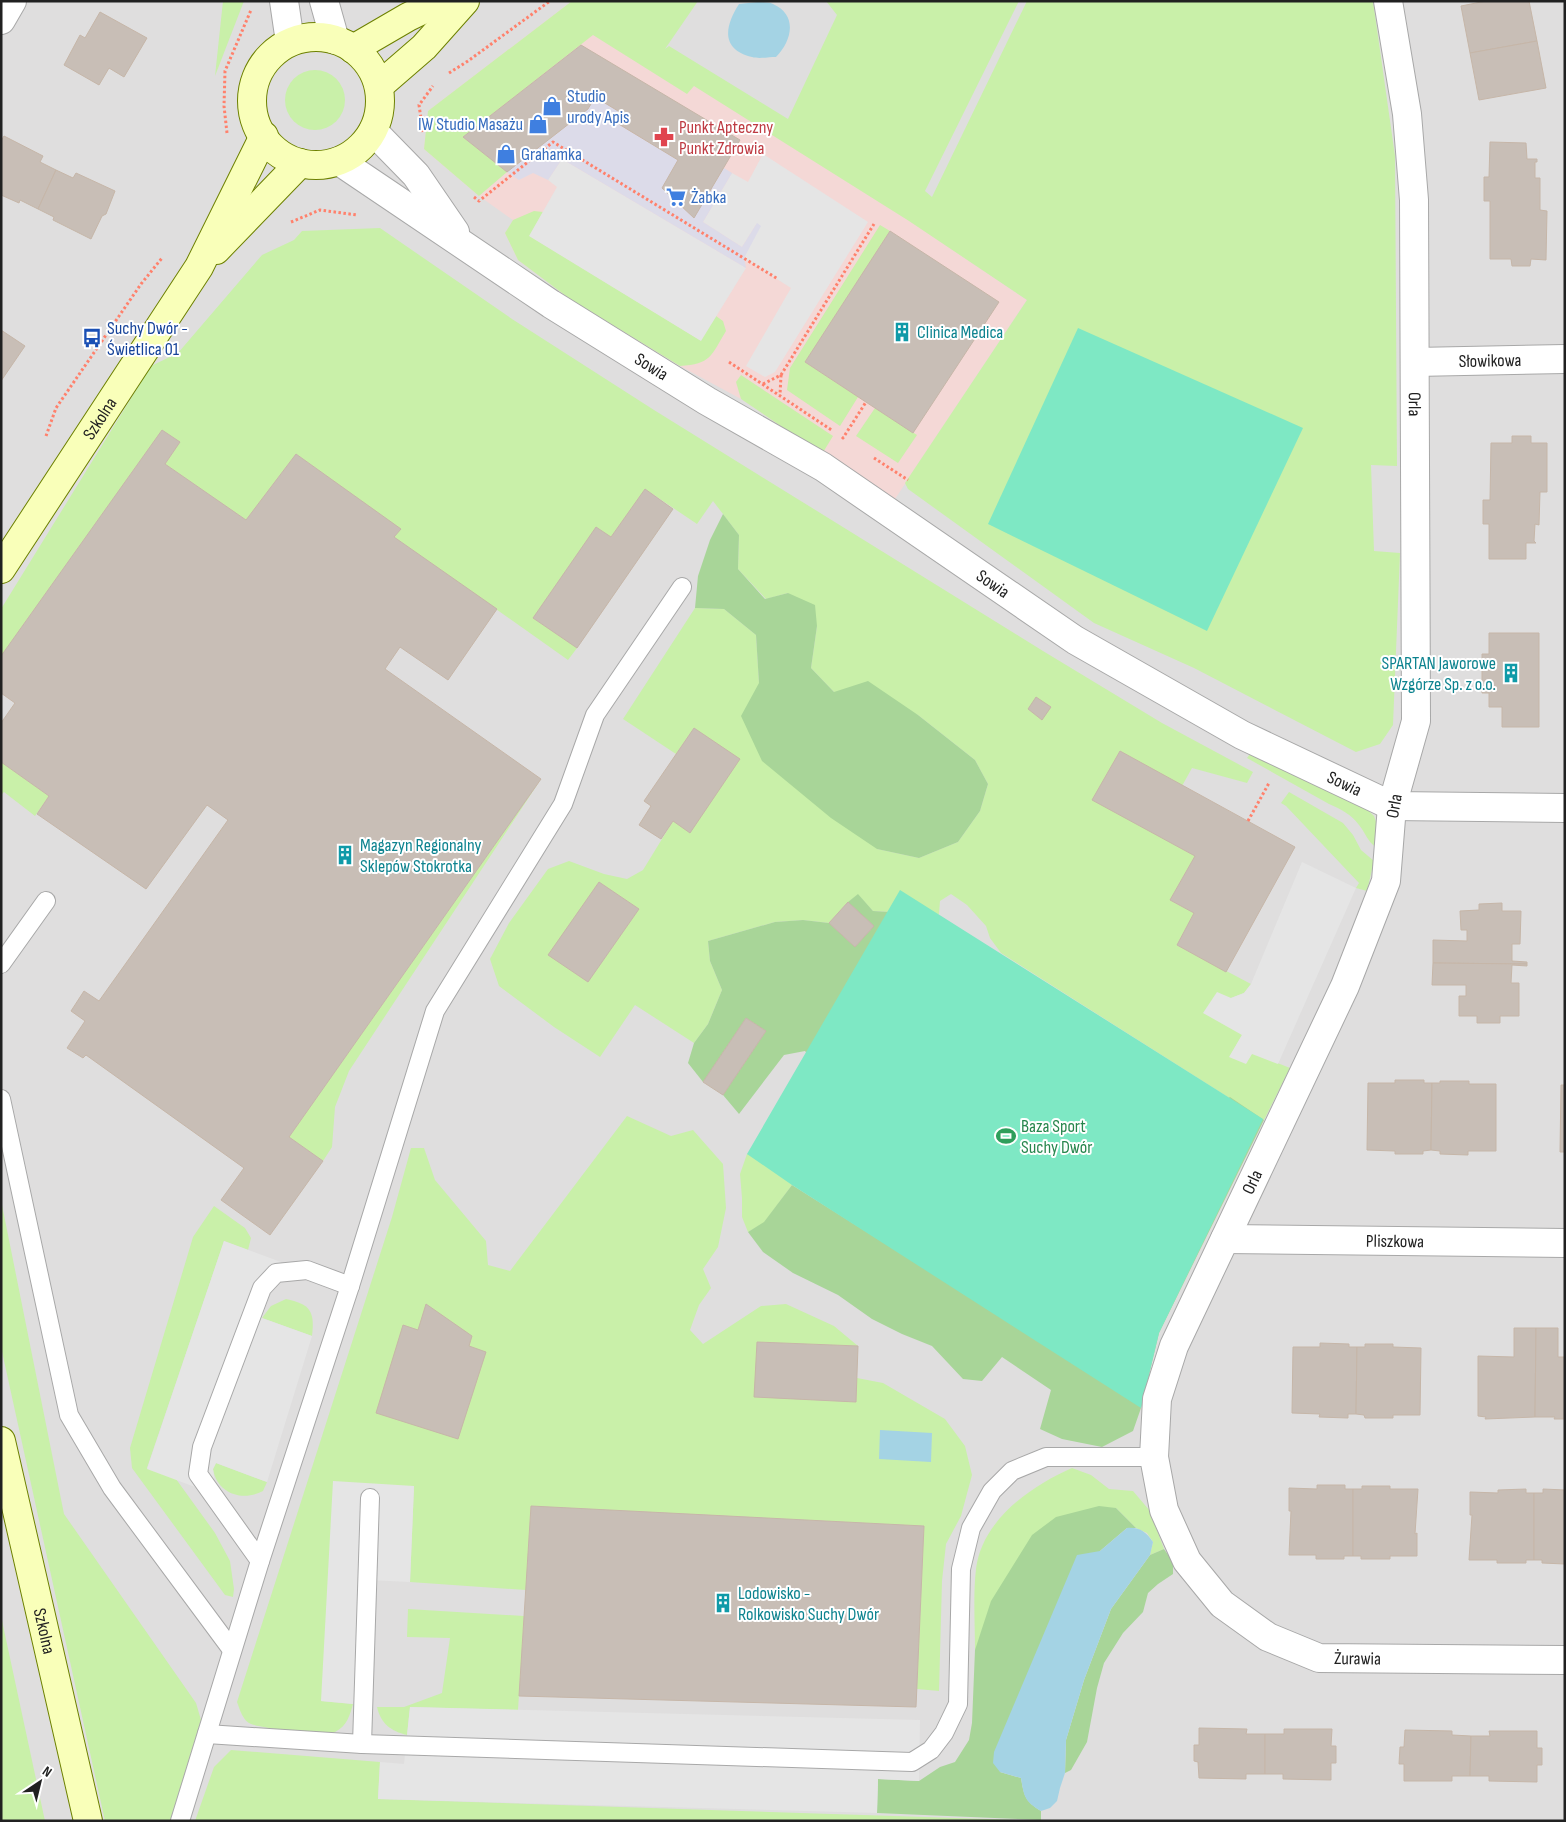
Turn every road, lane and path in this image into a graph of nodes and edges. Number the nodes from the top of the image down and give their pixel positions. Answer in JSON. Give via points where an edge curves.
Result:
{"nodes":[{"id":1,"x":12,"y":1,"type":"edge"},
{"id":2,"x":254,"y":1,"type":"edge"},
{"id":3,"x":284,"y":1,"type":"edge"},
{"id":4,"x":324,"y":1,"type":"edge"},
{"id":5,"x":441,"y":1,"type":"edge"},
{"id":6,"x":465,"y":1,"type":"edge"},
{"id":7,"x":550,"y":1,"type":"edge"},
{"id":8,"x":1388,"y":1,"type":"edge"},
{"id":9,"x":1,"y":20,"type":"edge"},
{"id":10,"x":290,"y":42,"type":"junction"},
{"id":11,"x":344,"y":45,"type":"junction"},
{"id":12,"x":446,"y":74,"type":"dead end"},
{"id":13,"x":434,"y":85,"type":"dead end"},
{"id":14,"x":379,"y":86,"type":"junction"},
{"id":15,"x":373,"y":131,"type":"junction"},
{"id":16,"x":227,"y":136,"type":"dead end"},
{"id":17,"x":264,"y":136,"type":"junction"},
{"id":18,"x":339,"y":161,"type":"junction"},
{"id":19,"x":300,"y":163,"type":"junction"},
{"id":20,"x":416,"y":175,"type":"junction"},
{"id":21,"x":472,"y":196,"type":"dead end"},
{"id":22,"x":874,"y":224,"type":"dead end"},
{"id":23,"x":463,"y":243,"type":"junction"},
{"id":24,"x":164,"y":255,"type":"dead end"},
{"id":25,"x":199,"y":267,"type":"junction"},
{"id":26,"x":778,"y":280,"type":"dead end"},
{"id":27,"x":1565,"y":359,"type":"edge"},
{"id":28,"x":729,"y":362,"type":"dead end"},
{"id":29,"x":1415,"y":362,"type":"junction"},
{"id":30,"x":781,"y":375,"type":"junction"},
{"id":31,"x":763,"y":384,"type":"junction"},
{"id":32,"x":780,"y":396,"type":"junction"},
{"id":33,"x":866,"y":402,"type":"dead end"},
{"id":34,"x":45,"y":438,"type":"dead end"},
{"id":35,"x":1,"y":569,"type":"edge"},
{"id":36,"x":682,"y":587,"type":"dead end"},
{"id":37,"x":1273,"y":776,"type":"dead end"},
{"id":38,"x":1392,"y":806,"type":"junction"},
{"id":39,"x":1565,"y":808,"type":"edge"},
{"id":40,"x":1248,"y":821,"type":"dead end"},
{"id":41,"x":46,"y":900,"type":"dead end"},
{"id":42,"x":1,"y":964,"type":"edge"},
{"id":43,"x":1,"y":1100,"type":"edge"},
{"id":44,"x":1225,"y":1239,"type":"junction"},
{"id":45,"x":1565,"y":1243,"type":"edge"},
{"id":46,"x":350,"y":1286,"type":"junction"},
{"id":47,"x":1,"y":1441,"type":"edge"},
{"id":48,"x":1154,"y":1457,"type":"junction"},
{"id":49,"x":370,"y":1498,"type":"dead end"},
{"id":50,"x":1187,"y":1560,"type":"joint"},
{"id":51,"x":260,"y":1561,"type":"junction"},
{"id":52,"x":232,"y":1650,"type":"junction"},
{"id":53,"x":1565,"y":1660,"type":"edge"},
{"id":54,"x":207,"y":1734,"type":"junction"},
{"id":55,"x":362,"y":1744,"type":"junction"},
{"id":56,"x":88,"y":1821,"type":"edge"},
{"id":57,"x":180,"y":1821,"type":"edge"}],
"edges":[{"from":1,"to":9,"type":"street"},
{"from":2,"to":16,"type":"path","via":[[225,71]]},
{"from":3,"to":10,"type":"street"},
{"from":4,"to":11,"type":"street"},
{"from":5,"to":11,"type":"street"},
{"from":6,"to":14,"type":"street","via":[[424,47]]},
{"from":7,"to":12,"type":"path"},
{"from":8,"to":29,"type":"street","name":"Orla","via":[[1408,114],[1414,200]]},
{"from":10,"to":11,"type":"street","via":[[308,37],[327,38]]},
{"from":10,"to":17,"type":"street","via":[[263,65],[255,80],[253,115]]},
{"from":11,"to":14,"type":"street","via":[[360,54],[372,69]]},
{"from":13,"to":20,"type":"path","via":[[418,105],[428,162]]},
{"from":14,"to":15,"type":"street","via":[[381,105]]},
{"from":15,"to":18,"type":"street","via":[[354,154]]},
{"from":15,"to":20,"type":"street","name":"Sowia"},
{"from":17,"to":19,"type":"street","via":[[270,146],[284,157]]},
{"from":17,"to":25,"type":"street","name":"Szkolna"},
{"from":18,"to":19,"type":"street","via":[[319,165]]},
{"from":18,"to":23,"type":"street","name":"Sowia"},
{"from":19,"to":25,"type":"street","name":"Szkolna"},
{"from":20,"to":23,"type":"street","name":"Sowia"},
{"from":21,"to":26,"type":"path","via":[[479,202],[553,142]]},
{"from":22,"to":30,"type":"path"},
{"from":23,"to":38,"type":"street","name":"Sowia","via":[[567,314],[823,468],[1075,640],[1242,734]]},
{"from":24,"to":34,"type":"path","via":[[56,408]]},
{"from":25,"to":35,"type":"street","name":"Szkolna"},
{"from":27,"to":29,"type":"street","name":"Słowikowa"},
{"from":28,"to":31,"type":"path"},
{"from":29,"to":38,"type":"street","name":"Orla","via":[[1416,721]]},
{"from":30,"to":31,"type":"path"},
{"from":30,"to":32,"type":"path"},
{"from":31,"to":32,"type":"path"},
{"from":32,"to":33,"type":"path","via":[[843,438]]},
{"from":36,"to":46,"type":"lane","via":[[594,715],[563,804],[435,1011]]},
{"from":37,"to":40,"type":"path"},
{"from":38,"to":39,"type":"street","name":"Sowia"},
{"from":38,"to":44,"type":"street","name":"Orla","via":[[1386,881],[1345,986]]},
{"from":41,"to":42,"type":"lane"},
{"from":43,"to":52,"type":"lane","via":[[70,1414],[112,1488]]},
{"from":44,"to":45,"type":"street","name":"Pliszkowa"},
{"from":44,"to":48,"type":"street","name":"Orla","via":[[1174,1346],[1157,1399]]},
{"from":46,"to":51,"type":"lane"},
{"from":46,"to":51,"type":"lane","via":[[307,1270],[276,1274],[262,1288],[202,1447],[198,1474]]},
{"from":47,"to":56,"type":"street","name":"Szkolna"},
{"from":48,"to":50,"type":"street","name":"Orla","via":[[1164,1510]]},
{"from":48,"to":55,"type":"lane","via":[[1046,1457],[1012,1471],[992,1491],[971,1528],[961,1569],[958,1704],[944,1733],[930,1750],[912,1762]]},
{"from":49,"to":55,"type":"lane"},
{"from":50,"to":53,"type":"street","name":"Żurawia","via":[[1222,1604],[1268,1638],[1319,1658]]},
{"from":51,"to":52,"type":"lane"},
{"from":52,"to":54,"type":"lane"},
{"from":54,"to":55,"type":"lane"},
{"from":54,"to":57,"type":"lane"}]}
